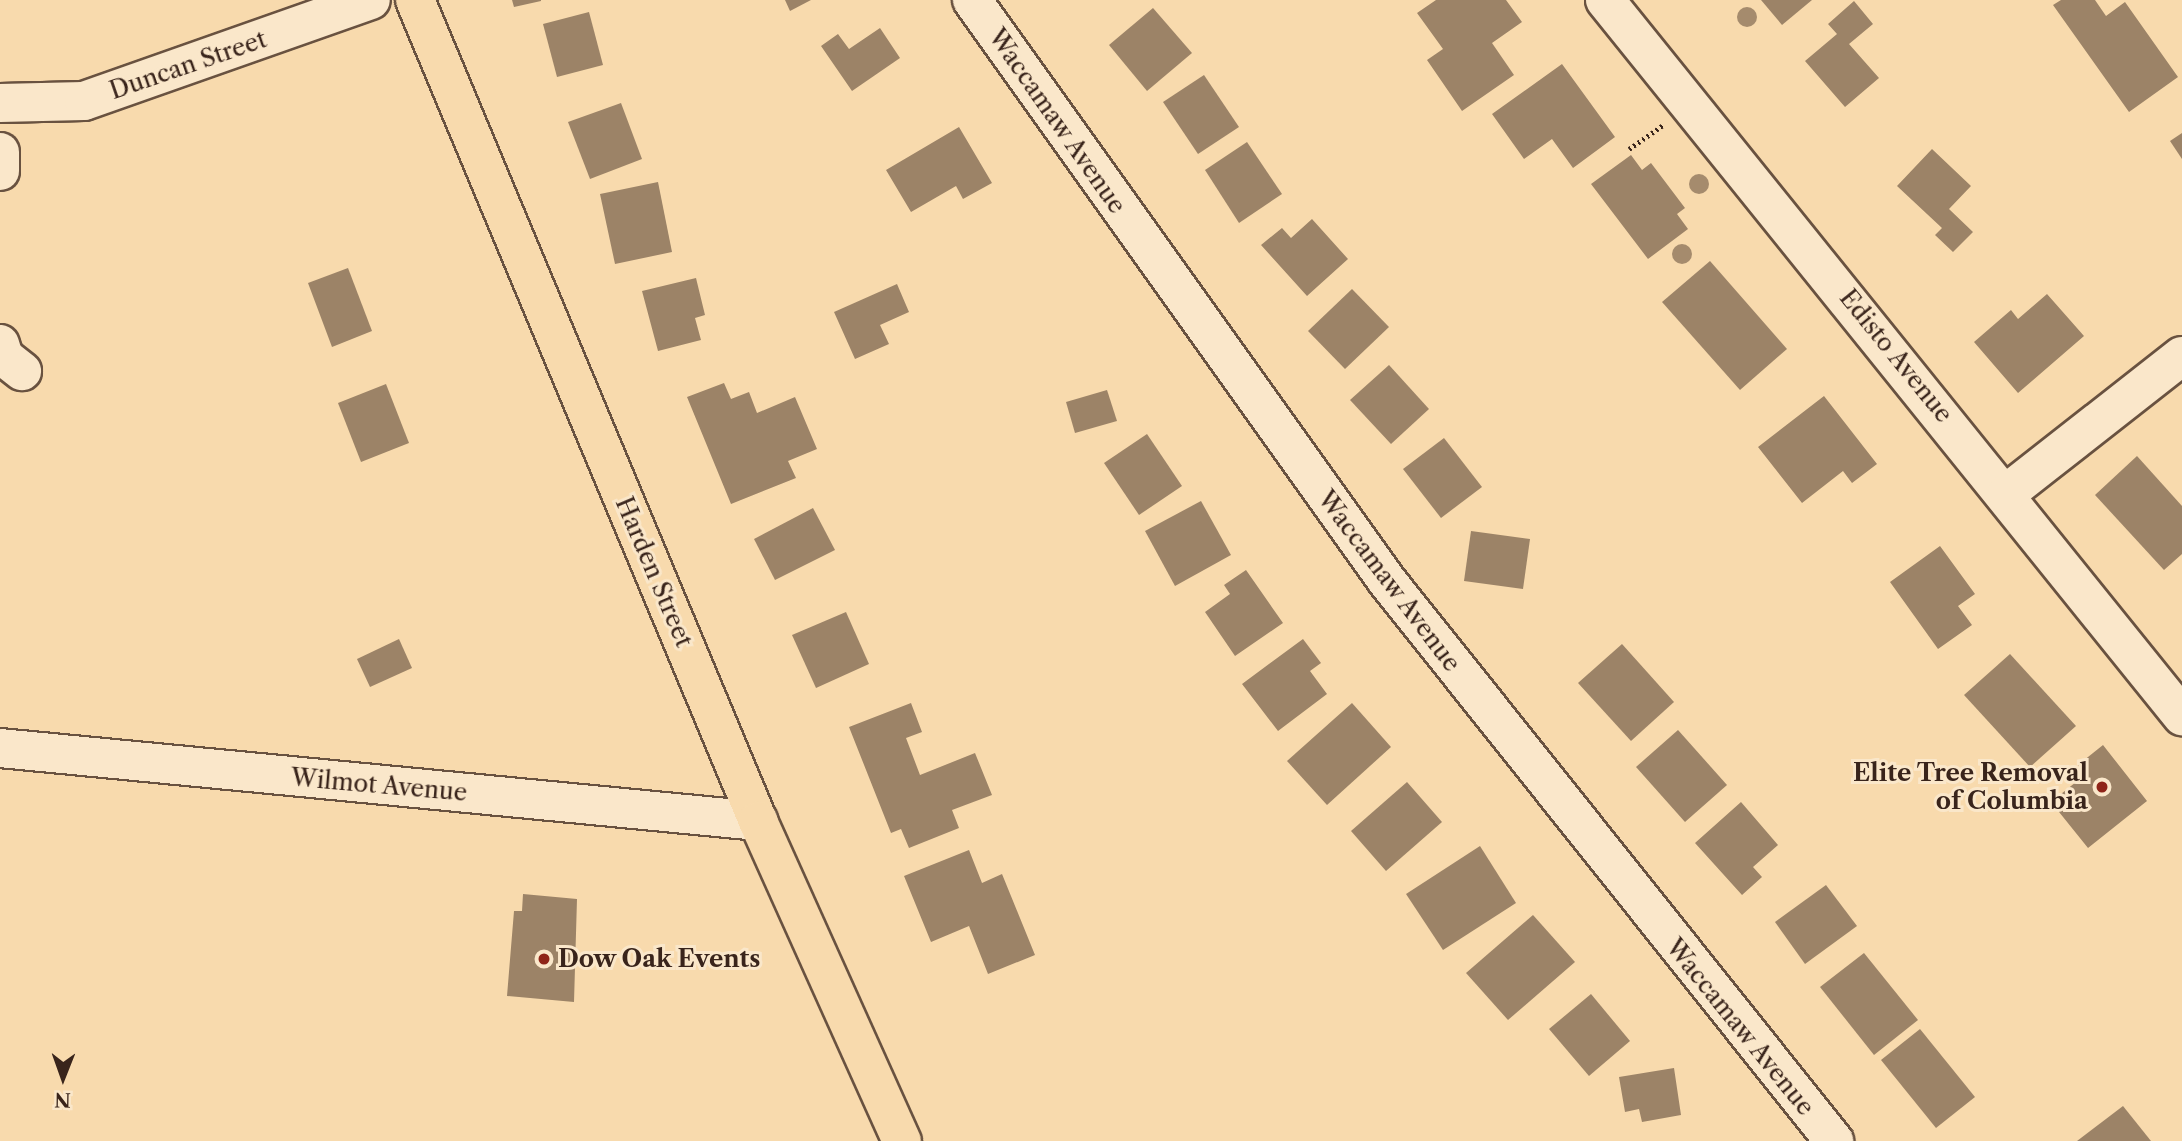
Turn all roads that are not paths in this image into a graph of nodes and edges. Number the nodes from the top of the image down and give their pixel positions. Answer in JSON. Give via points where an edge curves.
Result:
{"nodes":[{"id":1,"x":371,"y":0,"type":"edge"},
{"id":2,"x":415,"y":0,"type":"edge"},
{"id":3,"x":972,"y":0,"type":"edge"},
{"id":4,"x":1605,"y":0,"type":"edge"},
{"id":5,"x":0,"y":103,"type":"edge"},
{"id":6,"x":0,"y":152,"type":"edge"},
{"id":7,"x":0,"y":171,"type":"edge"},
{"id":8,"x":2182,"y":356,"type":"edge"},
{"id":9,"x":2007,"y":493,"type":"junction"},
{"id":10,"x":2182,"y":716,"type":"edge"},
{"id":11,"x":0,"y":748,"type":"edge"},
{"id":12,"x":758,"y":821,"type":"junction"},
{"id":13,"x":901,"y":1141,"type":"edge"},
{"id":14,"x":1834,"y":1141,"type":"edge"}],
"edges":[{"from":1,"to":5,"type":"street","name":"Duncan Street","via":[[84,101]]},
{"from":2,"to":12,"type":"main road","name":"Harden Street"},
{"from":3,"to":14,"type":"street","name":"Waccamaw Avenue","via":[[1387,582]]},
{"from":4,"to":9,"type":"street","name":"Edisto Avenue"},
{"from":6,"to":7,"type":"street"},
{"from":8,"to":9,"type":"street"},
{"from":9,"to":10,"type":"street","name":"Edisto Avenue"},
{"from":11,"to":12,"type":"street","name":"Wilmot Avenue"},
{"from":12,"to":13,"type":"main road","name":"Harden Street"}]}
